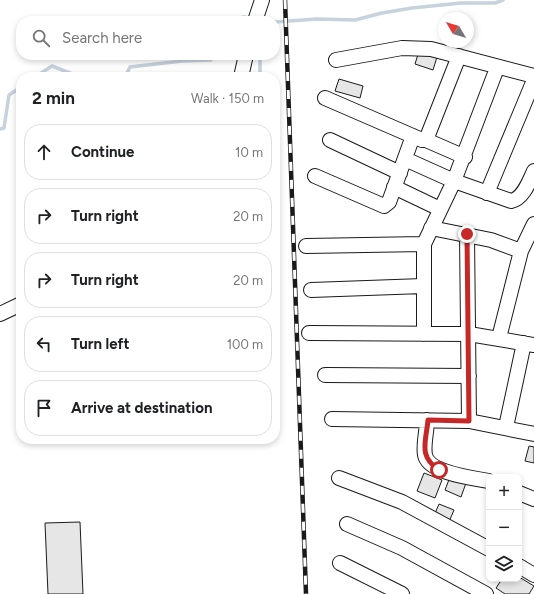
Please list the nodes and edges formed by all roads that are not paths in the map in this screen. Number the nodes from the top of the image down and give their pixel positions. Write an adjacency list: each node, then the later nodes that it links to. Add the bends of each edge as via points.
1 (459, 56): 3 (street, via 431,49 402,48); 4 (street); 9 (street)
2 (245, 60): 5 (street)
3 (336, 60)
4 (497, 68): 6 (street); 11 (street)
5 (242, 72)
6 (534, 76)
7 (534, 80): 18 (street)
8 (325, 98): 9 (street)
9 (420, 138): 11 (street); 12 (street)
10 (330, 140): 14 (street)
11 (465, 157): 16 (street)
12 (405, 159): 14 (street); 16 (street)
13 (534, 171): 18 (street, via 521,195 515,200)
14 (400, 173): 17 (street)
15 (315, 176): 17 (street, via 384,206 389,202)
16 (454, 181): 18 (street); 19 (street)
17 (394, 187): 19 (street)
18 (487, 193)
19 (440, 209): 21 (street)
20 (534, 224): 25 (street)
21 (431, 228): 22 (street); 23 (street)
22 (467, 234): 25 (street); 32 (street)
23 (424, 244): 24 (street); 26 (street)
24 (306, 246)
25 (521, 251): 33 (street)
26 (423, 286): 27 (street); 31 (street)
27 (311, 290)
28 (16, 306): 29 (street)
29 (0, 314)
30 (309, 333): 31 (street)
31 (424, 334): 32 (street)
32 (469, 334): 33 (street); 36 (street)
33 (499, 338): 34 (street)
34 (529, 344): 40 (street)
35 (325, 374): 36 (street)
36 (469, 376): 39 (street)
37 (332, 419): 38 (street)
38 (428, 420): 39 (street); 43 (street, via 425,455 430,464 439,470)
39 (469, 421): 40 (street)
40 (506, 427): 41 (street)
41 (534, 434)
42 (339, 478): 47 (street, via 402,502)
43 (486, 480)
44 (522, 494): 45 (street)
45 (534, 499)
46 (347, 524): 52 (street, via 402,548)
47 (486, 546)
48 (340, 563): 51 (street)
49 (522, 568): 50 (street)
50 (534, 575)
51 (402, 594)
52 (486, 594)

